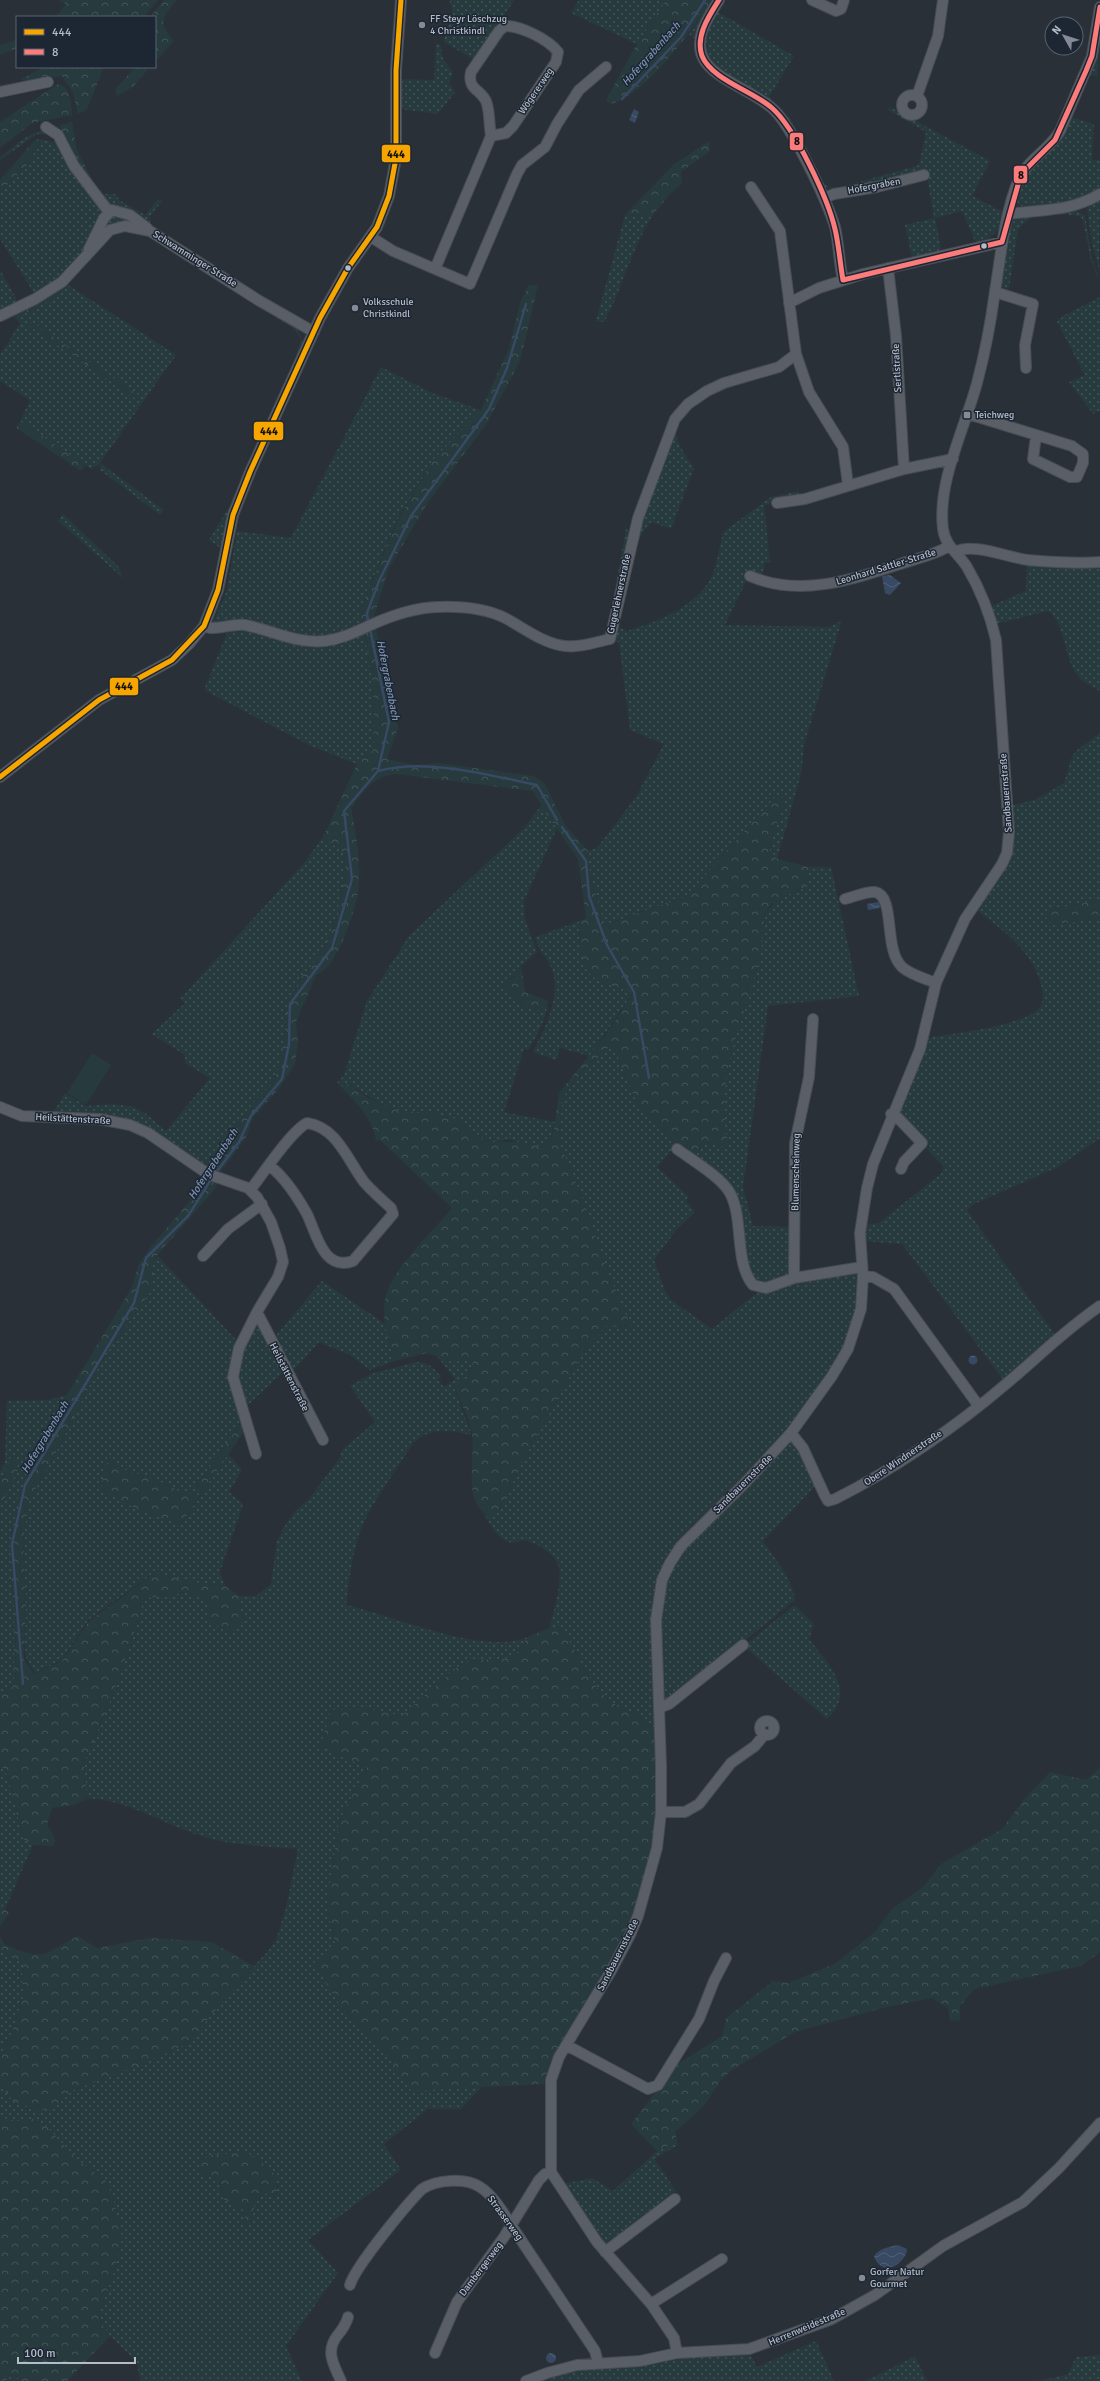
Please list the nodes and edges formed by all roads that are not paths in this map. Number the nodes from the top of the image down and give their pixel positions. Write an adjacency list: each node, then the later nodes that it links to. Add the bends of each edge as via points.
1 (401, 0): 20 (street, via 396,70 395,171 385,208)
2 (720, 0): 16 (street, via 704,28 700,41 702,58 712,70 775,110 784,121)
3 (844, 0): 5 (street, via 843,6 836,11)
4 (943, 0): 10 (street, via 938,36)
5 (818, 1)
6 (1100, 7): 18 (street, Sandbauernstraße, via 1092,56 1086,71 1055,140 1021,174)
7 (606, 67): 24 (street, via 579,90 545,147 522,165 470,284)
8 (48, 82): 9 (street)
9 (0, 92)
10 (917, 96)
11 (46, 127): 17 (street, via 58,135 74,166)
12 (491, 136): 12 (street, Wögererweg, via 506,133 513,126 556,62 558,52 552,45 514,26 505,26 499,31 471,72 469,80 471,86 487,103); 24 (street, Wögererweg)
13 (924, 175): 16 (street, Hofergraben)
14 (751, 186): 27 (street, via 780,230)
15 (1100, 194): 18 (street, via 1084,204 1070,208)
16 (824, 198): 25 (street, via 835,228)
17 (109, 212): 19 (street, via 114,210 130,215); 22 (street, via 93,237)
18 (1009, 214): 21 (street, Sandbauernstraße)
19 (150, 231): 22 (street, Schwamminger Straße, via 132,226 115,228 101,238); 29 (street, Schwamminger Straße, via 258,300)
20 (371, 237): 24 (street, via 393,251); 29 (street, via 342,279)
21 (1002, 242): 23 (street); 26 (street, Sandbauernstraße)
22 (86, 256): 28 (street, Schwamminger Straße, via 62,282 48,292)
23 (888, 268): 25 (street); 35 (street, Sertlstraße, via 896,336)
24 (435, 269)
25 (843, 280): 27 (street, via 812,291)
26 (995, 292): 31 (street, via 1032,304 1025,345); 32 (street, Sandbauernstraße)
27 (789, 303): 30 (street)
28 (0, 316)
29 (314, 332): 41 (street, via 238,502 227,541 218,590)
30 (796, 354): 36 (street, via 809,392 843,447); 41 (street, Gugerlehnerstraße, via 779,367 724,383 707,391 688,404 675,419 638,518 610,639 565,646 535,635 504,618 482,610 461,607 414,610 340,638 323,641 293,638 241,625 212,629)
31 (1026, 368)
32 (968, 414): 33 (street); 34 (street, Sandbauernstraße)
33 (1036, 436): 33 (street, via 1078,449 1083,454 1083,463 1077,477 1070,477 1033,459)
34 (953, 459): 35 (street); 38 (street, Sandbauernstraße, via 943,511 943,531)
35 (904, 470): 36 (street)
36 (848, 485): 37 (street, via 805,499)
37 (777, 503)
38 (952, 549): 39 (street, via 974,550 1028,560); 40 (street, Leonhard Sattler-Straße, via 828,584 784,585 764,582); 44 (street, Sandbauernstraße, via 966,566 984,601 996,640 1009,843 1002,864 965,919)
39 (1100, 562)
40 (750, 576)
41 (204, 626): 42 (street, via 190,644 172,660 99,700)
42 (0, 776)
43 (845, 899): 44 (street, via 868,892 884,896 888,904 891,945 896,959 910,973)
44 (936, 983): 47 (street, Sandbauernstraße, via 920,1048)
45 (813, 1019): 55 (street, Blumenscheinweg, via 810,1077 795,1143)
46 (0, 1107): 51 (street, Heilstättenstraße, via 22,1116 99,1119 130,1125 148,1133 213,1176)
47 (891, 1114): 50 (street, via 922,1143 904,1162); 54 (street, Sandbauernstraße, via 867,1188 860,1233)
48 (677, 1149): 55 (street, via 729,1192 736,1214 747,1274 753,1285 766,1288)
49 (270, 1166): 49 (street, via 302,1126 307,1123 316,1126 336,1139 364,1182 391,1208 393,1214 353,1261 338,1261 320,1246 306,1213 278,1173); 51 (street)
50 (901, 1169)
51 (251, 1190): 52 (street)
52 (262, 1204): 53 (street, via 228,1229); 57 (street, via 278,1242 283,1262 278,1277)
53 (203, 1256)
54 (863, 1271): 55 (street); 58 (street, via 894,1289); 59 (street, Sandbauernstraße, via 861,1309 848,1349)
55 (794, 1278)
56 (1100, 1306): 58 (street, Obere Windnerstraße)
57 (256, 1312): 60 (street, Heilstättenstraße); 61 (street, via 239,1348 233,1377)
58 (978, 1405): 59 (street, Obere Windnerstraße, via 881,1474 828,1501 803,1448)
59 (791, 1433): 63 (street, Sandbauernstraße, via 754,1474 681,1546 670,1563 662,1580 656,1620)
60 (322, 1440)
61 (256, 1454)
62 (743, 1645): 63 (street, via 669,1704)
63 (658, 1708): 65 (street, Sandbauernstraße)
64 (764, 1735): 65 (street, via 755,1746 731,1763 698,1804 685,1812)
65 (661, 1812): 67 (street, Sandbauernstraße, via 657,1848 638,1916 612,1971)
66 (726, 1958): 67 (street, via 699,2019 658,2085 653,2088 648,2089)
67 (566, 2045): 69 (street, Sandbauernstraße, via 551,2080)
68 (1100, 2123): 78 (street, Herrenweidestraße, via 1059,2168 1023,2202 943,2246 875,2295 844,2313 762,2346 734,2351)
69 (551, 2172): 71 (street, Dambergerweg, via 542,2176); 72 (street)
70 (675, 2199): 72 (street)
71 (511, 2226): 74 (street, Strasserweg, via 488,2194 472,2182 427,2185 417,2193 362,2264 352,2277); 77 (street, Dambergerweg, via 457,2302); 79 (street, Strasserweg, via 595,2351)
72 (605, 2252): 75 (street)
73 (722, 2259): 75 (street)
74 (350, 2285)
75 (651, 2304): 78 (street, via 674,2338)
76 (348, 2317): 80 (street, via 347,2323 330,2348)
77 (435, 2353)
78 (677, 2353): 79 (street, Herrenweidestraße, via 640,2361)
79 (598, 2363): 81 (street, Herrenweidestraße, via 560,2369)
80 (341, 2381)
81 (526, 2381)

